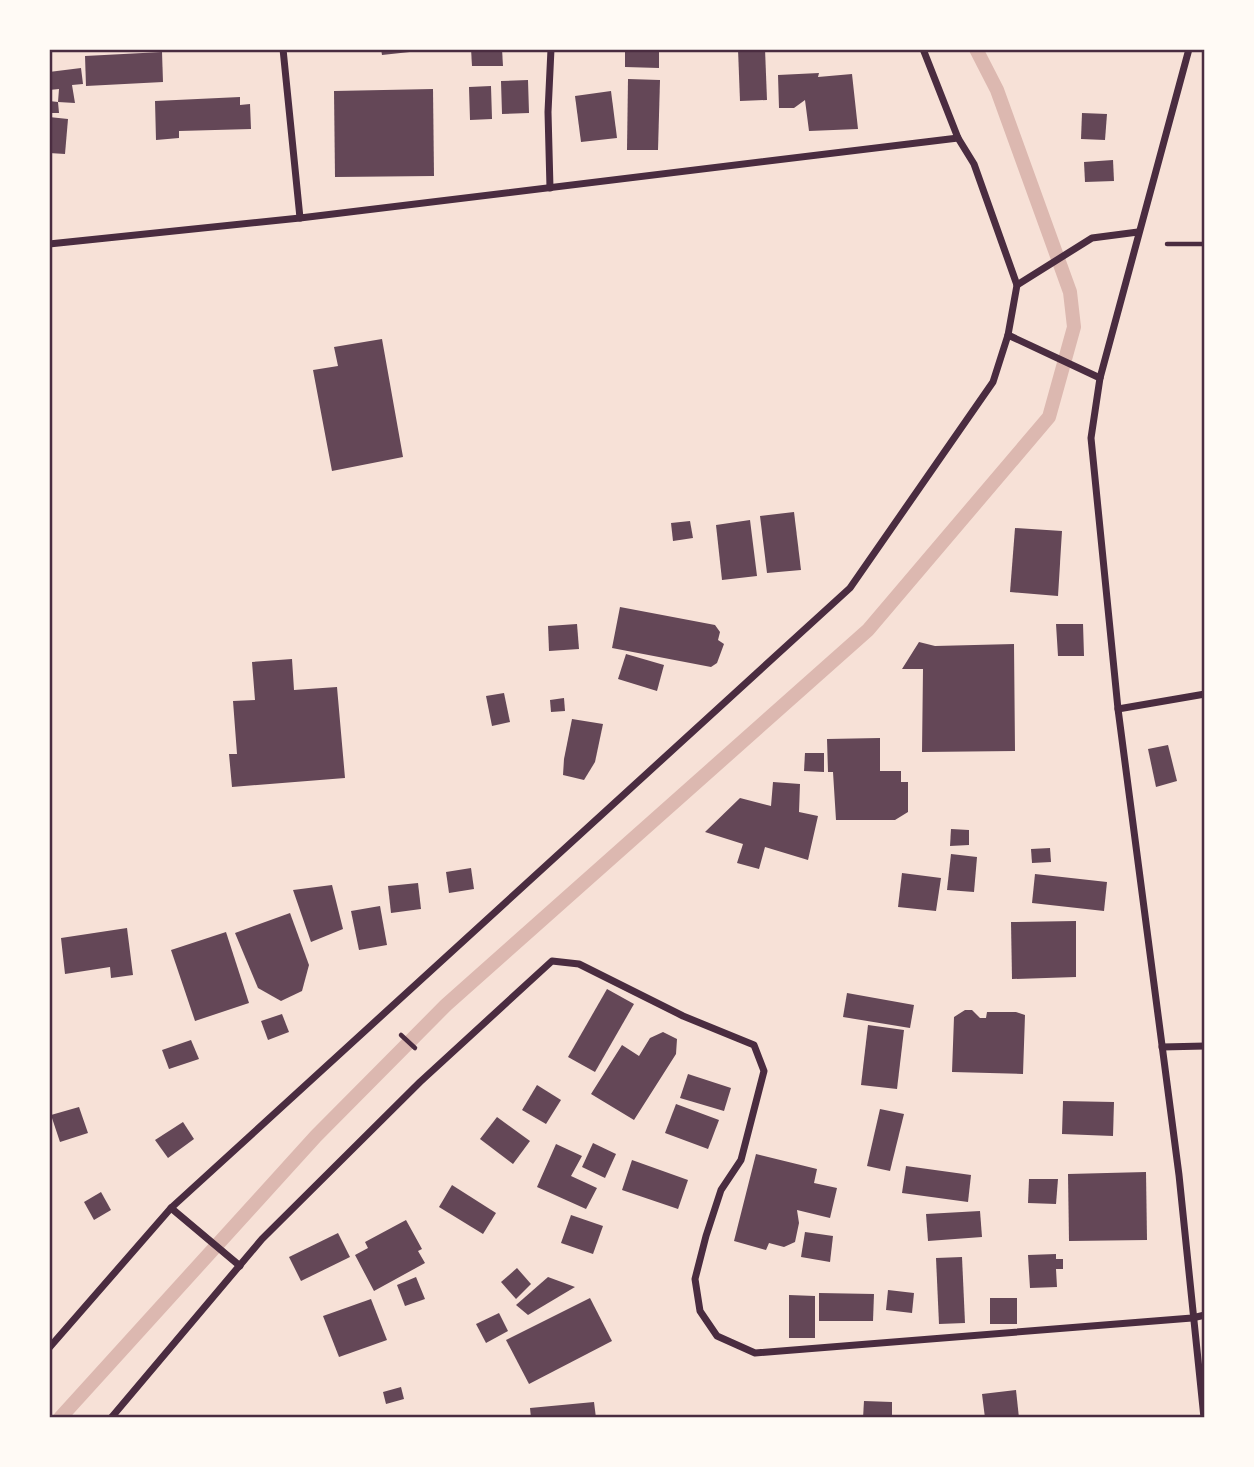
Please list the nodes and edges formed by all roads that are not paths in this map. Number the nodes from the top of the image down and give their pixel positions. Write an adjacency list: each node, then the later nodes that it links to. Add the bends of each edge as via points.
1 (284, 49): 7 (street)
2 (551, 49): 6 (street)
3 (923, 49): 5 (street)
4 (1189, 49): 8 (street)
5 (958, 138): 6 (street); 10 (street, via 974,164)
6 (550, 188): 7 (street)
7 (300, 218): 9 (street)
8 (1138, 232): 10 (street, via 1092,238); 12 (street)
9 (49, 244)
10 (1017, 285): 11 (street)
11 (1008, 335): 12 (street); 17 (street, via 993,382 850,588)
12 (1100, 379): 14 (street, via 1091,438)
13 (1205, 694): 14 (street)
14 (1118, 709): 16 (street)
15 (1205, 1046): 16 (street)
16 (1162, 1047): 20 (street)
17 (172, 1208): 18 (street); 21 (street)
18 (240, 1266): 20 (street, via 437,1067 552,961 579,964 682,1016 754,1045 764,1071 741,1160 721,1190 695,1279 700,1311 717,1336 755,1353); 22 (street)
19 (1205, 1315): 20 (street)
20 (1192, 1318): 23 (street)
21 (49, 1348)
22 (111, 1418)
23 (1204, 1418)

